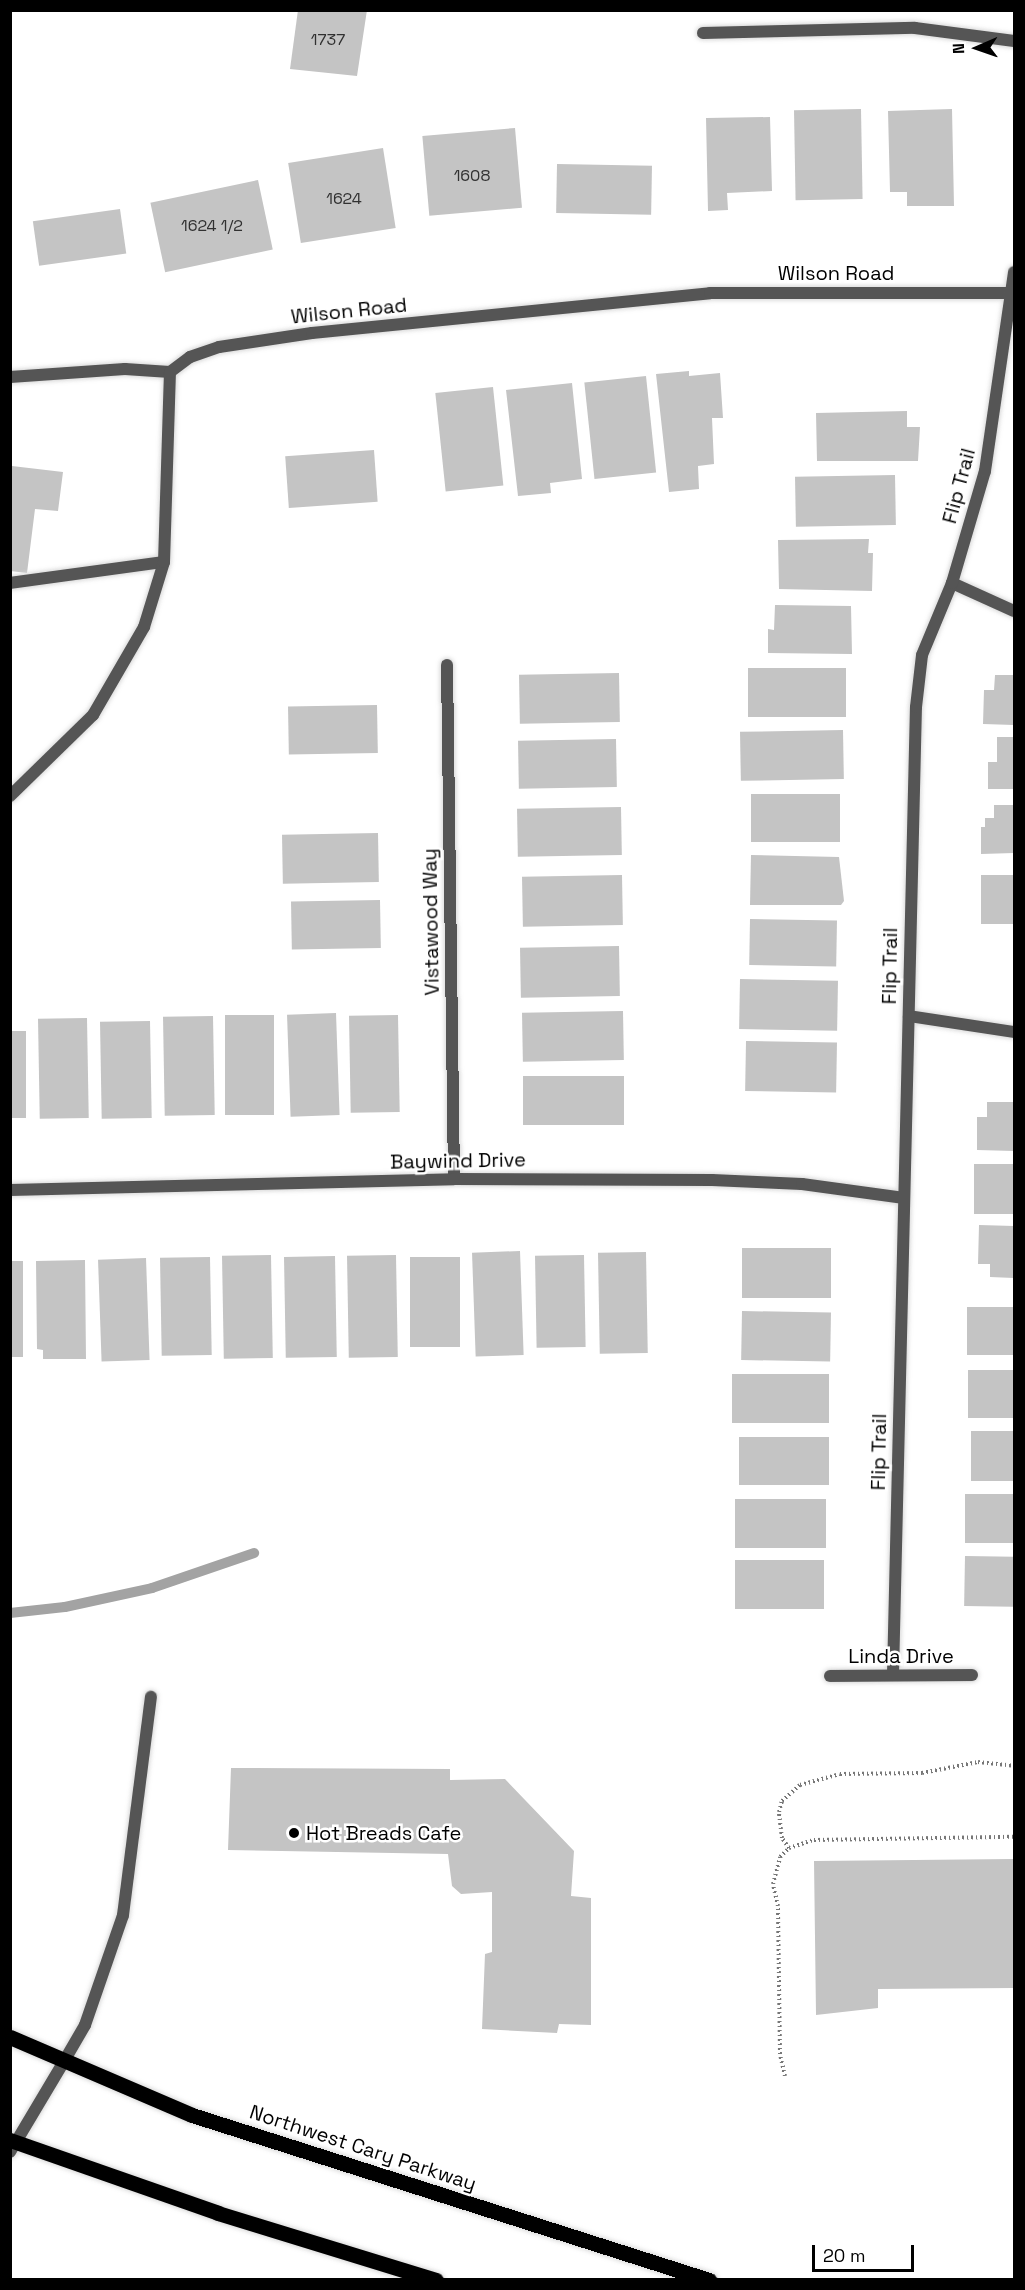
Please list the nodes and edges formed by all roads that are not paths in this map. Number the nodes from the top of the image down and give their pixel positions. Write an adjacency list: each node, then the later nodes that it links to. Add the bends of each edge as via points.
1 (704, 33): 2 (street, via 915,28)
2 (1014, 40)
3 (1014, 272): 4 (street, Flip Trail)
4 (1013, 293): 5 (street, Wilson Road, via 710,293 300,335 219,347 190,357); 9 (street, Flip Trail, via 985,471)
5 (170, 372): 6 (street, via 125,369); 7 (street)
6 (10, 377)
7 (164, 562): 8 (street); 12 (street, via 144,627 93,715)
8 (10, 583)
9 (952, 583): 10 (street); 13 (street, Flip Trail, via 922,655 916,706)
10 (1014, 611)
11 (447, 665): 15 (street, Vistawood Way)
12 (10, 796)
13 (909, 1016): 14 (street); 17 (street, Flip Trail)
14 (1014, 1032)
15 (454, 1179): 16 (street, Baywind Drive); 17 (street, Baywind Drive, via 752,1180)
16 (10, 1190)
17 (904, 1198): 18 (street, Flip Trail)
18 (893, 1674): 19 (street, Linda Drive); 20 (street, Linda Drive)
19 (972, 1675)
20 (830, 1676)
21 (151, 1697): 23 (street, via 123,1915 85,2025)
22 (10, 2037): 23 (main road, Northwest Cary Parkway)
23 (63, 2062): 24 (street); 26 (main road, Northwest Cary Parkway, via 192,2115)
24 (12, 2145): 25 (main road)
25 (436, 2280)
26 (709, 2280)

